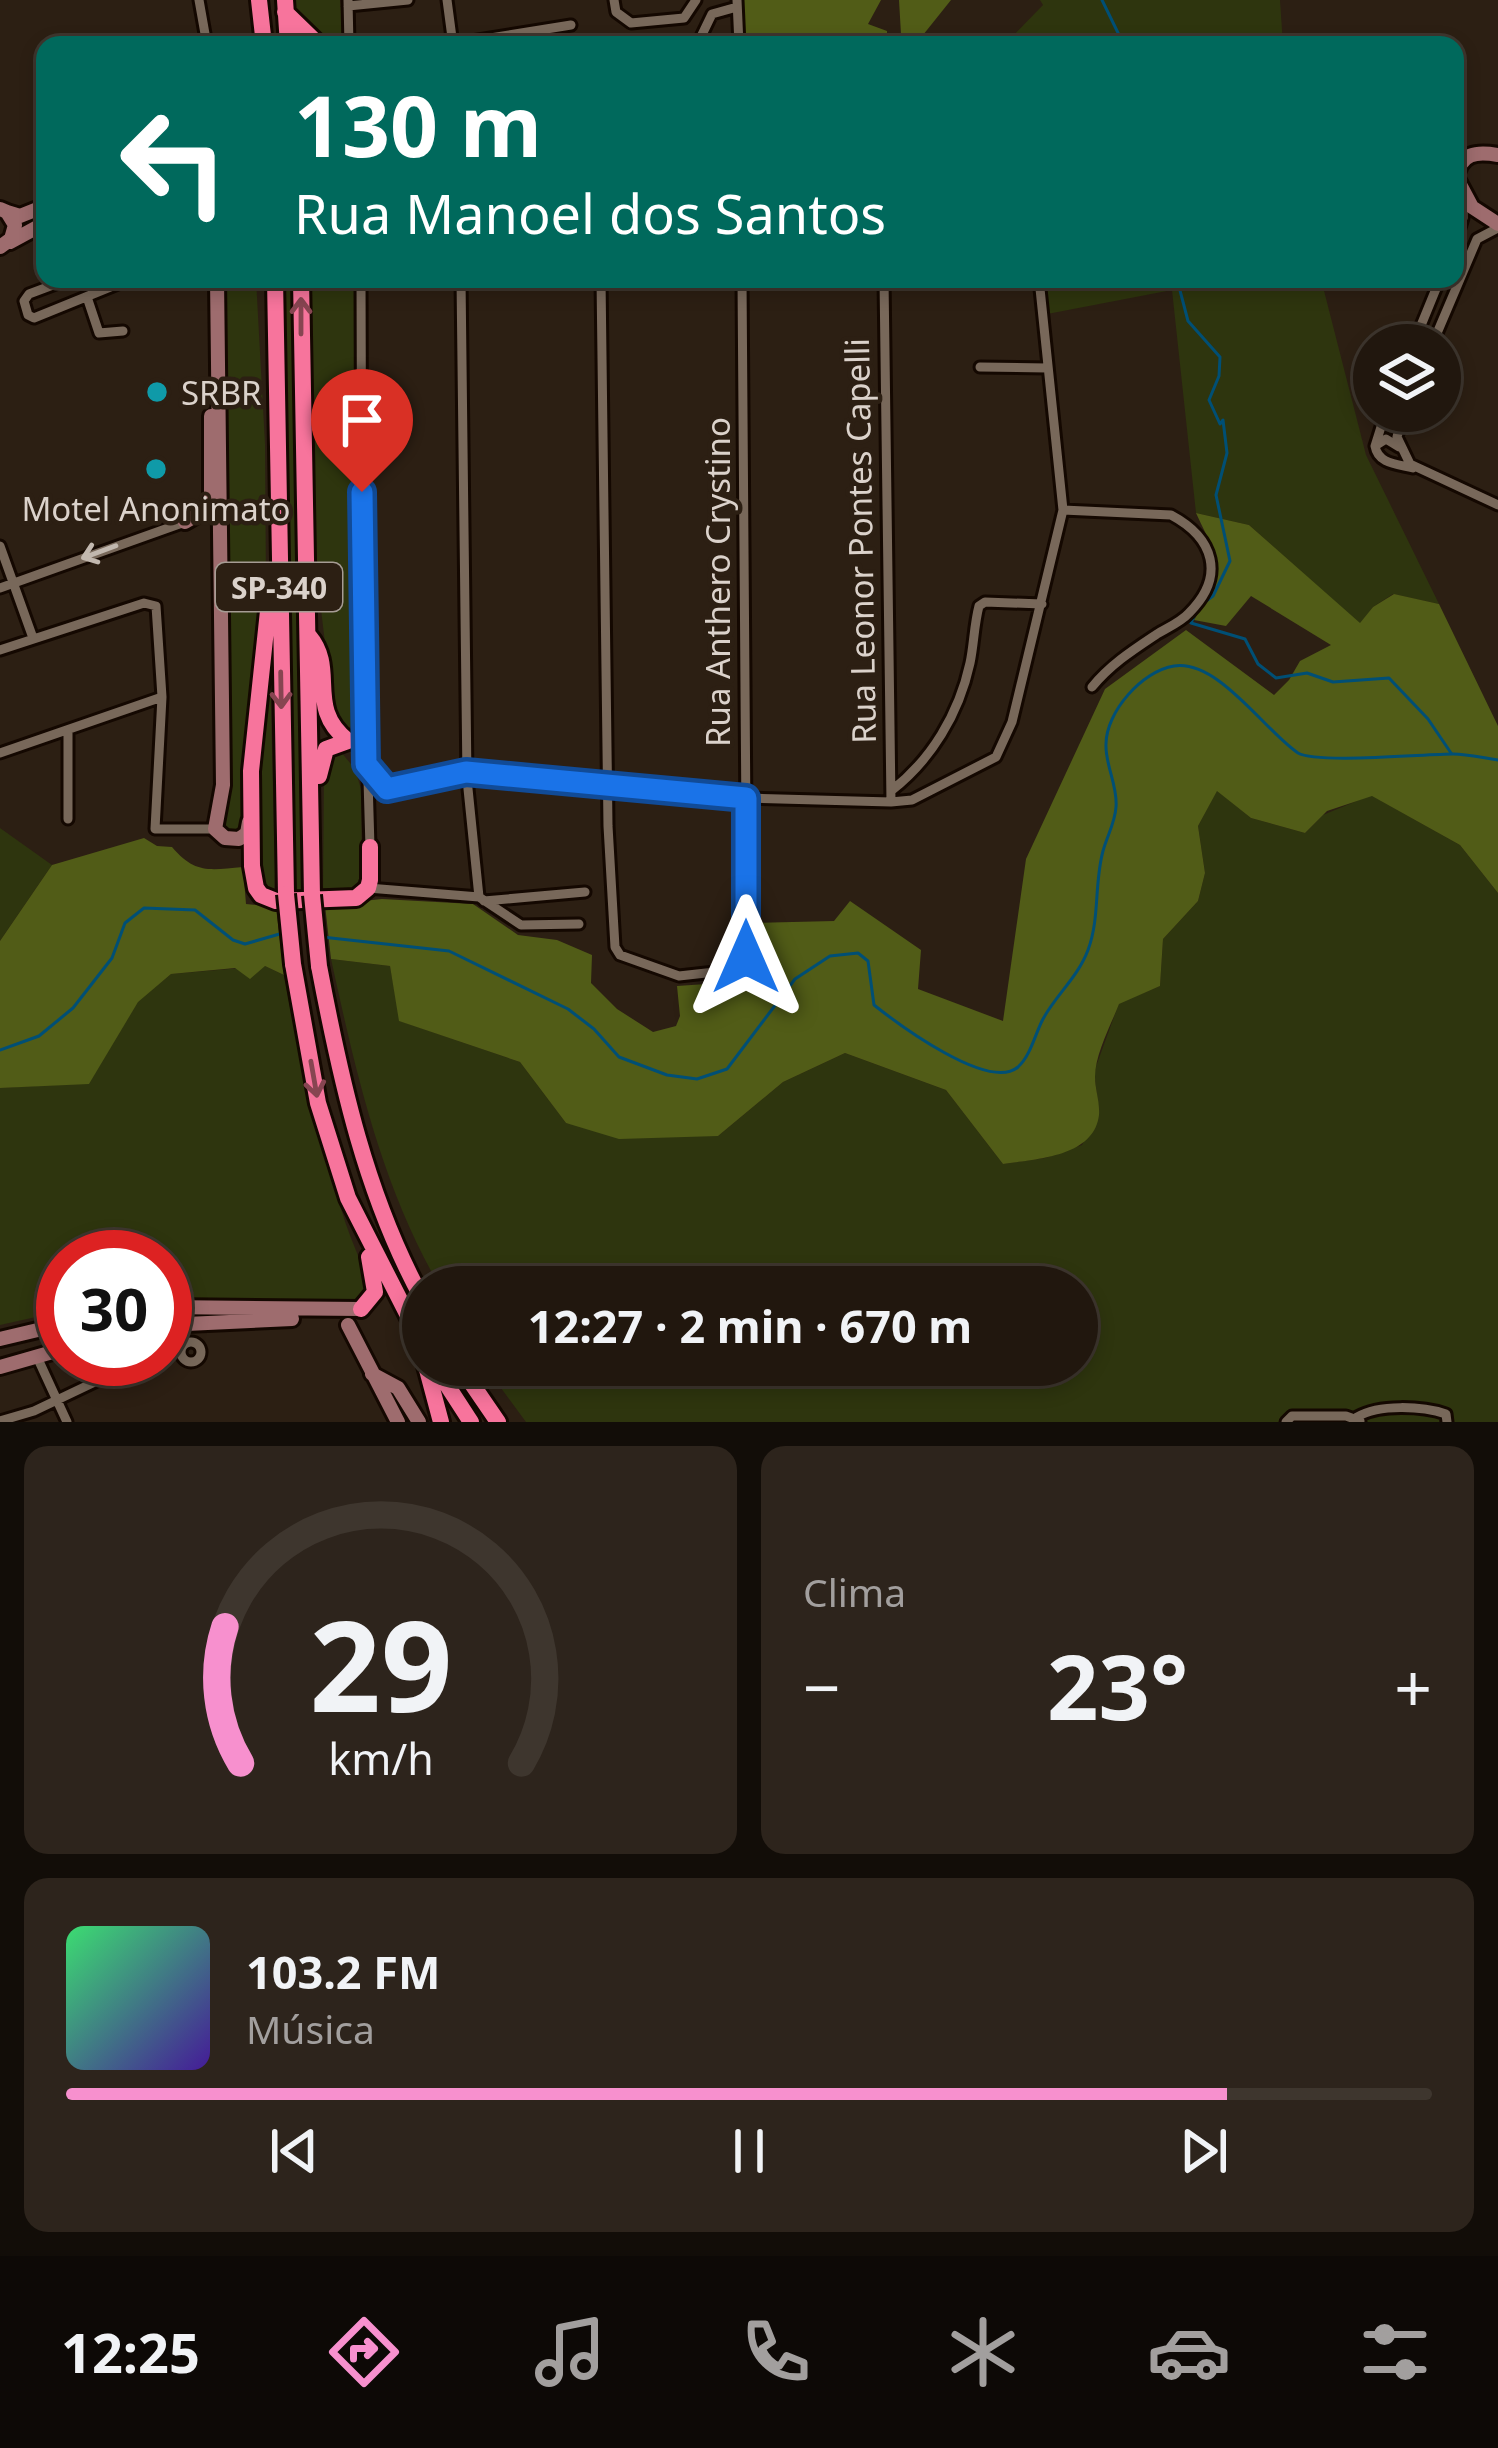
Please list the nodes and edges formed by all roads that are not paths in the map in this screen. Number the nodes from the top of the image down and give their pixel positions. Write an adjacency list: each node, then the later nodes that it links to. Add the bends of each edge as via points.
1 (199, 0): 11 (street)
2 (259, 0): 12 (highway)
3 (408, 0): 7 (street)
4 (447, 0): 16 (street)
5 (614, 0): 6 (street, via 631,23 684,18)
6 (696, 0)
7 (348, 3): 15 (street)
8 (737, 3): 18 (street, via 712,14); 19 (street)
9 (285, 6): 13 (highway); 14 (highway)
10 (571, 25): 17 (street)
11 (205, 36)
12 (263, 36)
13 (287, 36)
14 (311, 36)
15 (349, 36)
16 (452, 36)
17 (506, 36)
18 (701, 36)
19 (739, 36)
20 (1498, 155): 21 (street)
21 (1464, 158)
22 (1464, 197): 25 (street)
23 (36, 210): 24 (street)
24 (4, 211): 27 (street, via 15,225)
25 (1498, 226): 28 (street, via 1477,239)
26 (36, 228): 27 (street)
27 (3, 246)
28 (1464, 270)
29 (45, 288): 43 (street, via 24,302 28,316)
30 (108, 288): 43 (street)
31 (208, 288): 57 (street, via 211,507)
32 (217, 288): 59 (street)
33 (273, 288): 54 (highway, SP-340)
34 (301, 288): 63 (highway, SP-340, one-way to 34)
35 (361, 288): 69 (street)
36 (461, 288): 72 (street)
37 (601, 288): 74 (street)
38 (742, 288): 78 (street, Rua Anthero Crystino)
39 (884, 288): 77 (street, Rua Leonor Pontes Capelli)
40 (1040, 288): 48 (street)
41 (1436, 288): 44 (street)
42 (1456, 288): 45 (street)
43 (87, 297): 46 (street, via 99,333)
44 (1422, 324)
45 (1441, 324)
46 (123, 331)
47 (980, 367): 48 (street)
48 (1047, 368): 56 (street)
49 (1379, 432): 51 (street)
50 (1398, 432): 52 (street)
51 (1375, 446): 52 (street, via 1386,440); 53 (street, via 1386,462)
52 (1399, 447): 53 (street)
53 (1418, 470): 55 (street)
54 (276, 478): 75 (highway); 87 (highway, SP-340, one-way to 87, bridge, via 293,964 318,1103)
55 (1498, 505)
56 (1063, 510): 62 (street); 66 (street, via 1171,515 1210,550 1213,564 1189,614)
57 (185, 522): 59 (street, via 212,528); 60 (street, one-way to 60)
58 (0, 546): 60 (street)
59 (221, 573): 81 (street, via 224,785)
60 (14, 583): 61 (street); 64 (street)
61 (0, 587)
62 (1042, 604): 77 (street, via 1001,752 911,800); 77 (street, via 979,606 951,717)
63 (309, 636): 69 (highway, via 321,656 324,710); 73 (highway, SP-340)
64 (34, 638): 65 (street); 67 (street, via 151,603 159,612)
65 (0, 650)
66 (1092, 687)
67 (162, 697): 68 (street); 81 (street, via 155,829)
68 (68, 730): 70 (street); 80 (street)
69 (357, 743): 71 (street); 73 (highway, via 326,749)
70 (0, 753)
71 (366, 764): 76 (street); 79 (street)
72 (466, 772): 74 (street); 76 (street); 85 (street)
73 (311, 785): 88 (highway, SP-340, bridge, via 319,966 344,1096)
74 (610, 787): 78 (street); 78 (street, Rua Anthero Crystino, via 616,952 679,976 733,970 746,957)
75 (250, 788): 81 (street, via 247,833 231,840); 83 (highway, via 261,895 276,902 349,900)
76 (387, 789): 79 (street)
77 (891, 797): 78 (street)
78 (746, 798)
79 (369, 802): 82 (street)
80 (68, 818)
81 (215, 829)
82 (370, 847): 83 (highway)
83 (368, 888): 85 (street)
84 (585, 892): 85 (street)
85 (482, 899): 86 (street, via 516,924)
86 (579, 924)
87 (361, 1228): 89 (highway, SP-340); 91 (highway, via 375,1292)
88 (408, 1266)
89 (402, 1306)
90 (192, 1307): 91 (street)
91 (361, 1309): 93 (street)
92 (192, 1324): 93 (street)
93 (348, 1325): 98 (street)
94 (36, 1331): 95 (street)
95 (0, 1340)
96 (36, 1359): 97 (street)
97 (0, 1367)
98 (372, 1373): 108 (street); 109 (street, via 407,1397)
99 (50, 1386): 104 (street)
100 (87, 1386): 104 (street)
101 (434, 1386): 110 (highway)
102 (445, 1386): 111 (highway)
103 (473, 1386): 112 (highway)
104 (56, 1401): 105 (street); 107 (street)
105 (0, 1421)
106 (1360, 1421): 113 (street); 114 (street, via 1370,1410 1434,1409)
107 (67, 1422)
108 (398, 1422)
109 (419, 1422)
110 (441, 1422)
111 (471, 1422)
112 (498, 1422)
113 (1286, 1422)
114 (1447, 1422)

